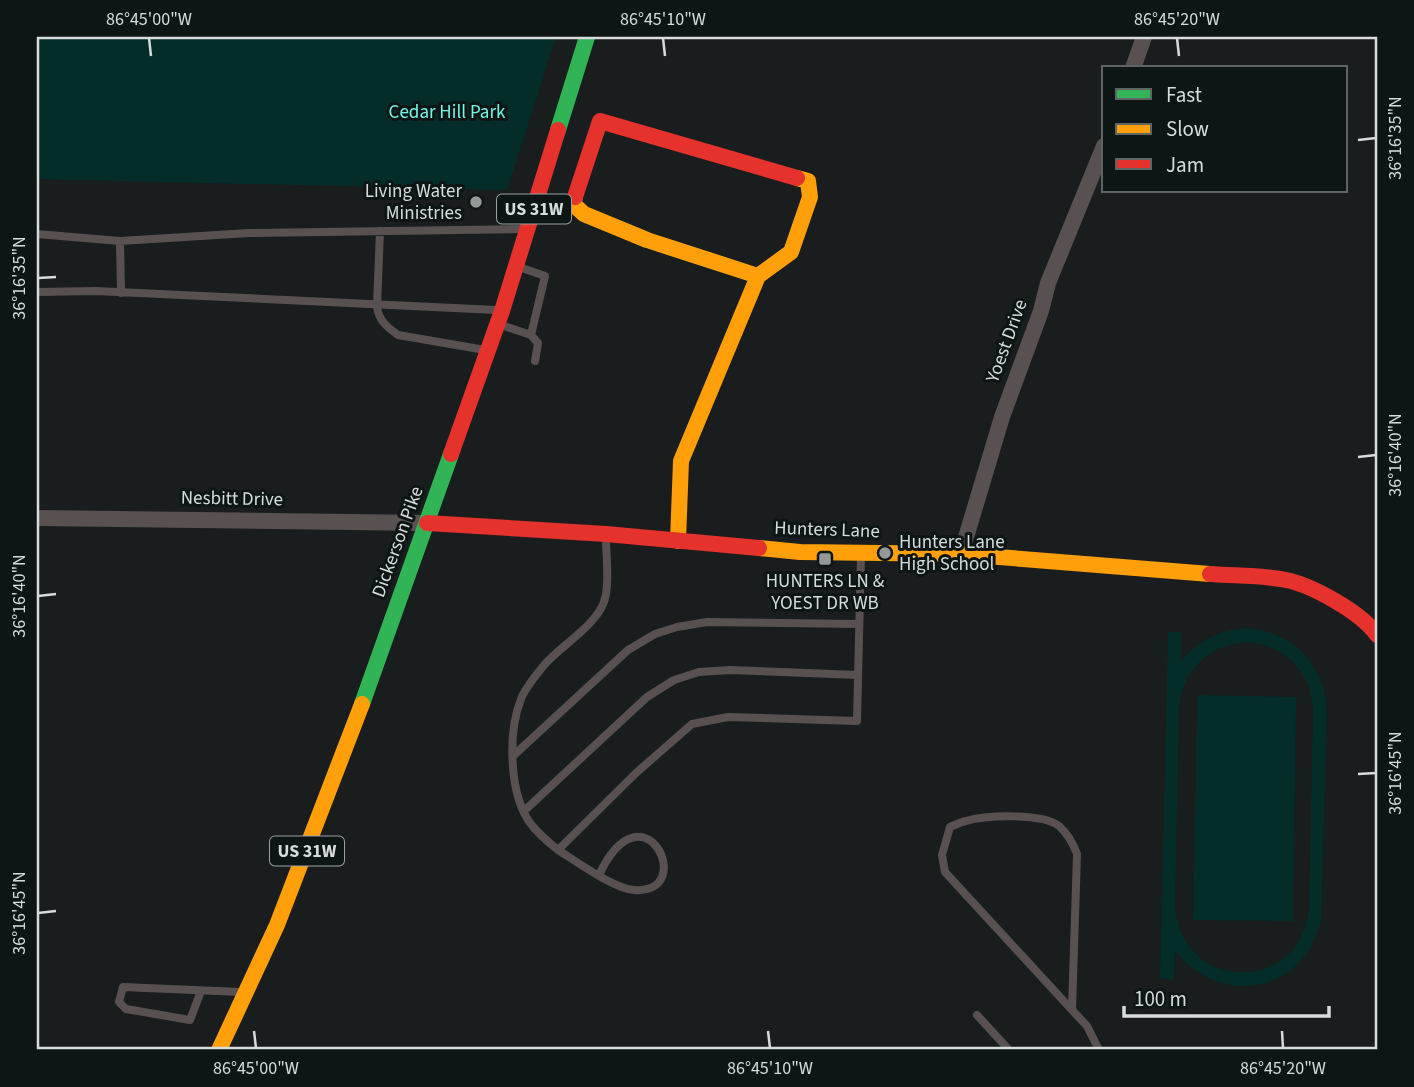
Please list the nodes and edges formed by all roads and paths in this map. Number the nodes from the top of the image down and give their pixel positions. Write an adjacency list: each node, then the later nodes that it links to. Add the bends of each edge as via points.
1 (587, 37): 5 (street, Dickerson Pike / US 31W)
2 (1144, 37): 3 (street)
3 (1134, 66)
4 (1102, 151): 23 (street, Yoest Drive, via 1048,283)
5 (527, 229): 6 (lane); 9 (street, Dickerson Pike / US 31W)
6 (380, 231): 8 (lane); 13 (lane)
7 (37, 234): 8 (lane)
8 (120, 241): 12 (lane)
9 (516, 266): 14 (street, Dickerson Pike / US 31W); 15 (lane, via 545,276)
10 (758, 276): 10 (street, via 647,240 584,214 573,204 600,121 808,180 810,197 791,253); 21 (street, via 681,461)
11 (37, 292): 12 (lane)
12 (121, 293): 13 (lane)
13 (377, 306): 14 (lane); 16 (lane, via 386,327 398,335)
14 (500, 317): 15 (lane); 16 (street, Dickerson Pike / US 31W)
15 (531, 335): 17 (lane, via 538,343)
16 (488, 350): 19 (street, Dickerson Pike / US 31W)
17 (535, 361)
18 (37, 518): 19 (street, Nesbitt Drive)
19 (427, 523): 20 (street, Hunters Lane); 32 (street, Dickerson Pike / US 31W, via 316,827)
20 (606, 534): 21 (street, Hunters Lane); 27 (lane, via 604,602 545,664 522,697 514,725)
21 (678, 541): 22 (street, Hunters Lane, via 800,552)
22 (861, 552): 23 (street, Hunters Lane); 24 (lane)
23 (961, 554): 25 (street, Hunters Lane, via 1288,580 1341,603)
24 (859, 624): 26 (lane); 27 (lane, via 707,622 655,634 628,649)
25 (1377, 635)
26 (858, 675): 28 (lane, via 730,670 674,680 647,697); 29 (lane, via 857,721 728,717 692,724)
27 (513, 757): 28 (lane)
28 (524, 811): 29 (lane, via 541,836)
29 (558, 850): 30 (lane)
30 (598, 875): 30 (lane, via 632,891 649,889 662,876 663,856 647,839 630,838 607,856)
31 (201, 991): 31 (lane, via 123,987 119,1002 126,1009 190,1020); 32 (lane)
32 (246, 993): 35 (street, Dickerson Pike / US 31W)
33 (1072, 1010): 33 (lane, via 1077,854 1070,838 1057,824 1038,818 990,817 950,827 942,855 944,872); 37 (lane)
34 (977, 1016): 36 (lane)
35 (219, 1050)
36 (1009, 1050)
37 (1099, 1050)

